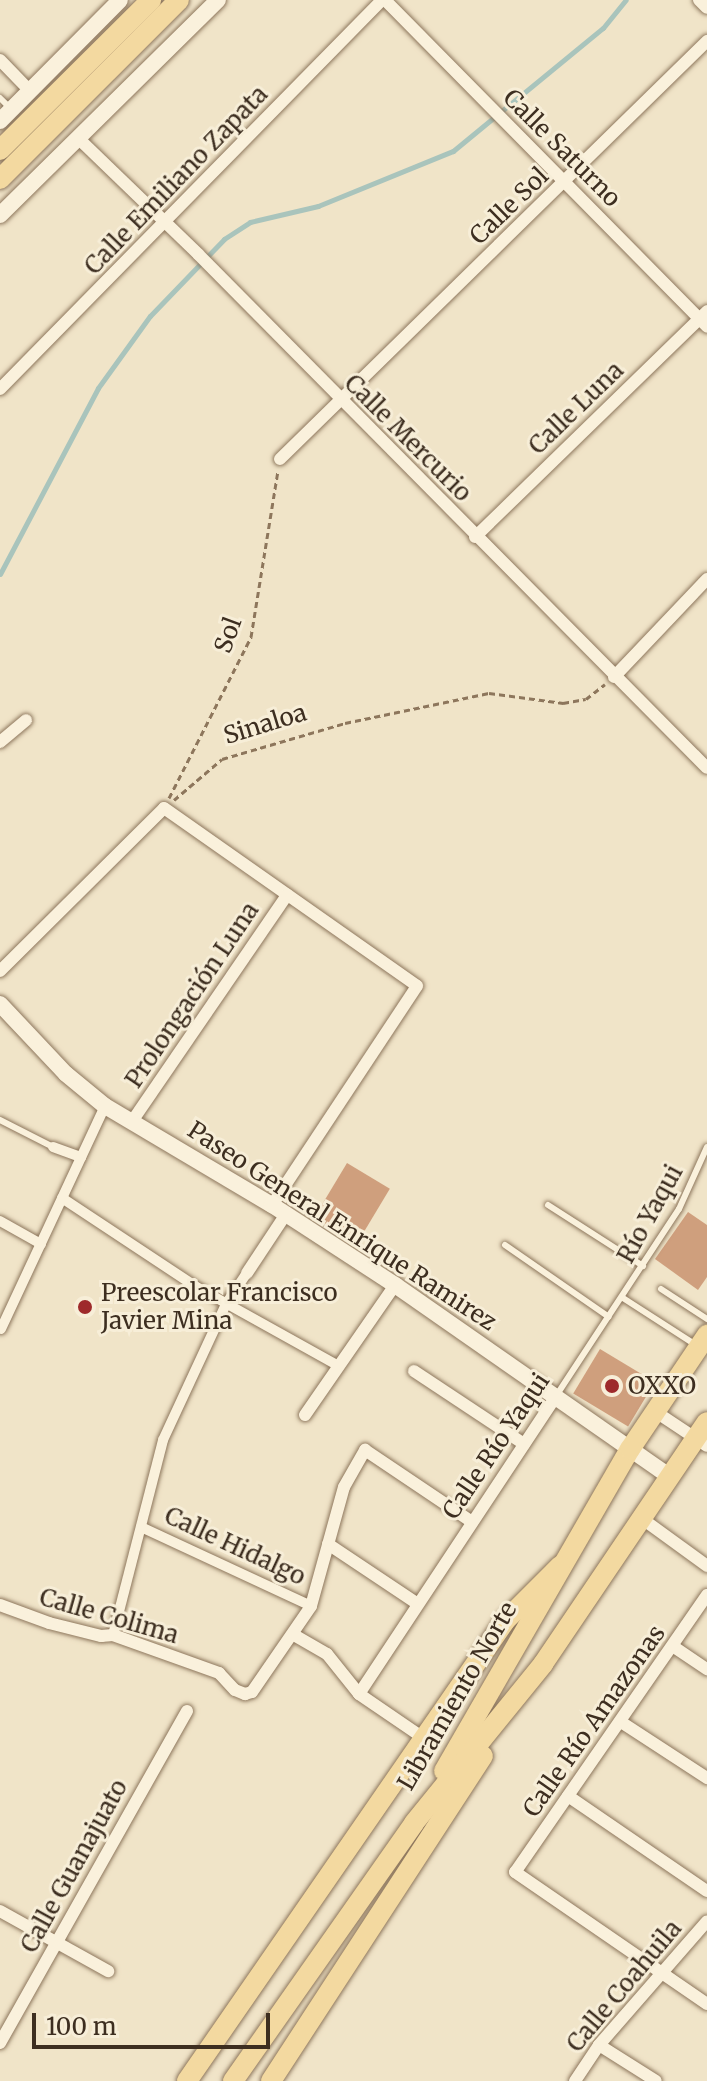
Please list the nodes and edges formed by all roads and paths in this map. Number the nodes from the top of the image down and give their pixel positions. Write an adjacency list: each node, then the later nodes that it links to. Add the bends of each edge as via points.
1 (120, 0): 10 (street)
2 (151, 0): 13 (main road)
3 (179, 0): 14 (main road)
4 (218, 0): 12 (street)
5 (384, 0): 15 (street, Calle Saturno); 17 (street, Calle Emiliano Zapata)
6 (699, 0): 7 (street)
7 (707, 8)
8 (707, 41): 15 (street, Calle Sol)
9 (0, 60): 10 (street)
10 (30, 91): 11 (street)
11 (4, 109)
12 (78, 138): 16 (street); 17 (street, Calle Mercurio)
13 (0, 150)
14 (0, 179)
15 (565, 182): 18 (street, Calle Saturno); 20 (street, Calle Sol)
16 (0, 215)
17 (166, 223): 19 (street, Calle Emiliano Zapata); 20 (street, Calle Mercurio)
18 (704, 319): 22 (street, Calle Luna)
19 (0, 389)
20 (340, 400): 21 (street, Calle Sol); 22 (street, Calle Mercurio)
21 (280, 459): 28 (path, Sol, via 251,637)
22 (475, 537): 24 (street, Calle Mercurio)
23 (707, 579): 24 (street)
24 (614, 677): 27 (street, Calle Mercurio); 28 (path, Sinaloa, via 586,699 563,703 489,693 345,723 222,759)
25 (26, 720): 26 (street)
26 (0, 742)
27 (707, 768)
28 (164, 808): 29 (street); 30 (street)
29 (287, 895): 34 (street, Prolongación Luna); 40 (street, via 417,986)
30 (0, 971)
31 (0, 1004): 32 (street, Paseo General Enrique Ramirez, via 66,1074)
32 (105, 1106): 34 (street, Paseo General Enrique Ramirez); 37 (street)
33 (0, 1120): 35 (lane)
34 (133, 1120): 40 (street, Paseo General Enrique Ramirez)
35 (53, 1147): 37 (street)
36 (707, 1147): 44 (lane, Río Yaqui, via 679,1209)
37 (81, 1157): 38 (street)
38 (62, 1198): 42 (street); 49 (street)
39 (548, 1205): 44 (lane)
40 (279, 1209): 45 (street); 46 (street, Paseo General Enrique Ramirez)
41 (0, 1221): 42 (street)
42 (41, 1244): 52 (street)
43 (505, 1245): 50 (lane)
44 (643, 1266): 48 (lane, Río Yaqui)
45 (247, 1273): 49 (street)
46 (395, 1285): 54 (street); 56 (street, Paseo General Enrique Ramirez)
47 (661, 1289): 51 (lane)
48 (623, 1298): 50 (lane, Calle Río Yaqui); 53 (lane)
49 (226, 1304): 54 (street); 65 (street, via 163,1440)
50 (609, 1317): 56 (lane, Calle Río Yaqui)
51 (707, 1319)
52 (1, 1329)
53 (703, 1341): 57 (main road, Libramiento Norte)
54 (339, 1366): 58 (street)
55 (414, 1371): 60 (street)
56 (556, 1396): 60 (street, Calle Río Yaqui); 61 (street, Paseo General Enrique Ramirez)
57 (656, 1412): 59 (street); 61 (main road, Libramiento Norte)
58 (305, 1415)
59 (703, 1435): 62 (main road, Libramiento Norte)
60 (524, 1444): 64 (street, Calle Río Yaqui)
61 (630, 1449): 62 (street, Paseo General Enrique Ramirez); 67 (main road, Libramiento Norte)
62 (669, 1476): 63 (main road, Libramiento Norte)
63 (641, 1518): 68 (street); 76 (main road, Libramiento Norte)
64 (472, 1522): 66 (street, via 365,1450 344,1487); 70 (street, Calle Río Yaqui)
65 (141, 1527): 72 (street, Calle Hidalgo); 73 (street)
66 (328, 1544): 70 (street); 72 (street)
67 (560, 1566): 81 (main road, via 505,1621); 84 (main road, Libramiento Norte)
68 (707, 1566)
69 (707, 1595): 75 (street, Calle Río Amazonas)
70 (418, 1604): 78 (street, Calle Río Yaqui)
71 (0, 1605): 73 (street, Calle Colima, via 49,1623)
72 (311, 1606): 74 (street)
73 (113, 1635): 74 (street, Calle Colima, via 219,1673 245,1694 252,1692)
74 (294, 1635): 78 (street, via 327,1654)
75 (674, 1647): 77 (street); 80 (street, Calle Río Amazonas)
76 (543, 1664): 84 (main road, Libramiento Norte); 96 (main road)
77 (707, 1669)
78 (359, 1694): 81 (street)
79 (187, 1711): 88 (street, Calle Guanajuato)
80 (621, 1722): 82 (street); 83 (street, Calle Río Amazonas)
81 (425, 1739): 94 (main road)
82 (707, 1778)
83 (568, 1796): 85 (street); 90 (street, Calle Río Amazonas, via 515,1872)
84 (414, 1823): 95 (main road)
85 (707, 1891)
86 (0, 1911): 88 (street)
87 (707, 1921): 90 (street, Calle Coahuila)
88 (58, 1942): 89 (street); 92 (street, Calle Guanajuato)
89 (108, 1971)
90 (662, 1973): 91 (street); 93 (street, Calle Coahuila)
91 (707, 2004)
92 (0, 2043)
93 (599, 2045): 97 (street, Calle Coahuila); 98 (street)
94 (187, 2081)
95 (233, 2081)
96 (271, 2081)
97 (575, 2081)
98 (656, 2081)

